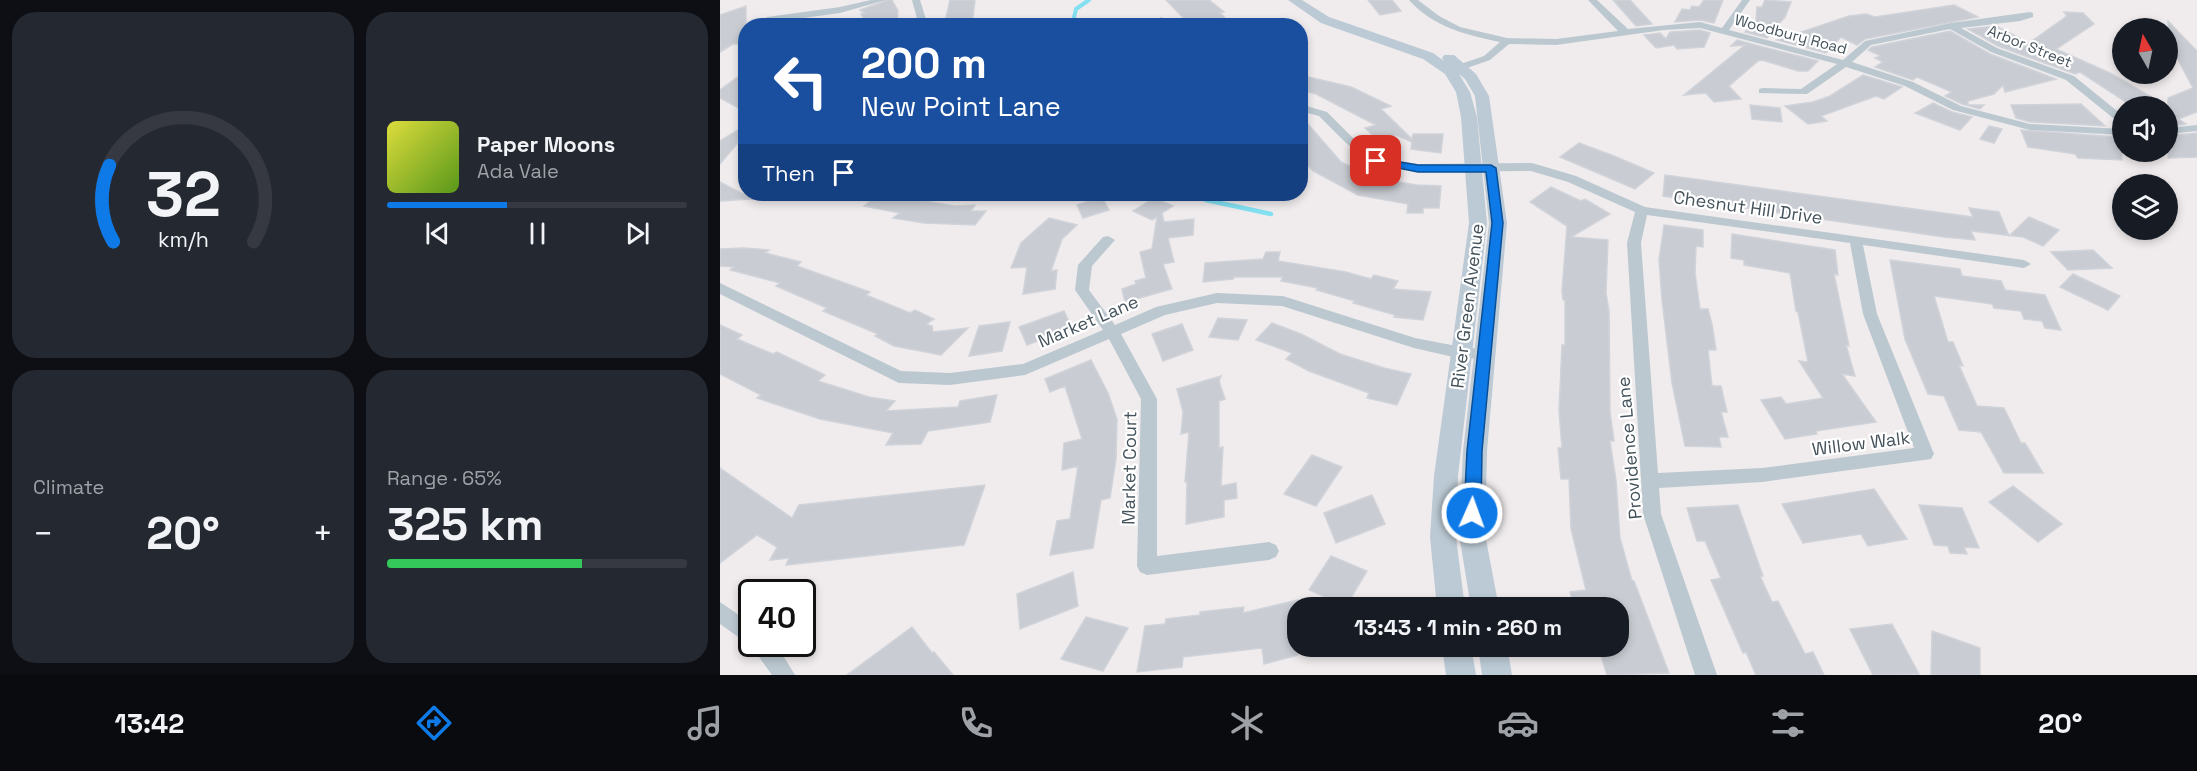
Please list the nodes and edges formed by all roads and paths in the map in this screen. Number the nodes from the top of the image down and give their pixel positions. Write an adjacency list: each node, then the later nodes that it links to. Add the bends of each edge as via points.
1 (882, 0): 8 (street)
2 (916, 0): 9 (street)
3 (1294, 0): 15 (street, via 1325,20)
4 (1413, 0): 13 (street, Woodbury Road, via 1452,28)
5 (1592, 0): 12 (street)
6 (1746, 0): 11 (street)
7 (2030, 15): 10 (street)
8 (782, 18)
9 (922, 18)
10 (1951, 26): 14 (street, via 1868,43); 18 (street, Arbor Street, via 1994,50 2070,78)
11 (1724, 31): 12 (street, Woodbury Road, via 1700,25); 14 (street, Woodbury Road)
12 (1625, 32): 13 (street, Woodbury Road, via 1556,42)
13 (1507, 41): 15 (street, via 1487,58)
14 (1845, 63): 16 (street, via 1803,92); 21 (street, Woodbury Road, via 1909,84 1957,108 2030,127)
15 (1456, 69): 22 (street, River Green Avenue)
16 (1763, 91)
17 (1308, 109): 22 (street, Chesnut Hill Drive, via 1323,114 1376,161 1418,168)
18 (2112, 112)
19 (2197, 128): 20 (street)
20 (2178, 130)
21 (2112, 131)
22 (1482, 168): 23 (street, Chesnut Hill Drive, via 1532,167 1572,178); 29 (street, River Green Avenue); 30 (street, River Green Avenue, via 1498,223)
23 (1642, 210): 25 (street, Chesnut Hill Drive); 31 (street, Providence Lane, via 1634,243)
24 (1108, 240): 28 (street, Market Court, via 1085,265 1082,290)
25 (1856, 241): 26 (street, Chesnut Hill Drive); 31 (street, Willow Walk, via 1870,314 1925,454 1762,475)
26 (2024, 264)
27 (720, 288): 28 (street, Market Lane, via 899,377 950,379 1025,369)
28 (1112, 332): 29 (street, Market Lane, via 1161,311 1217,298 1283,301 1414,344); 32 (street, Market Court, via 1149,399 1147,566)
29 (1462, 353): 30 (street, Market Lane); 33 (street, River Green Avenue, via 1446,476 1443,537)
30 (1485, 354): 34 (street, River Green Avenue, via 1472,534)
31 (1649, 481): 43 (street, Providence Lane, via 1652,514)
32 (1269, 551)
33 (1450, 597)
34 (1483, 597)
35 (720, 612): 36 (street)
36 (738, 626)
37 (772, 657): 40 (street)
38 (1458, 657): 41 (street)
39 (1494, 657): 42 (street)
40 (784, 675)
41 (1461, 675)
42 (1497, 675)
43 (1706, 675)

